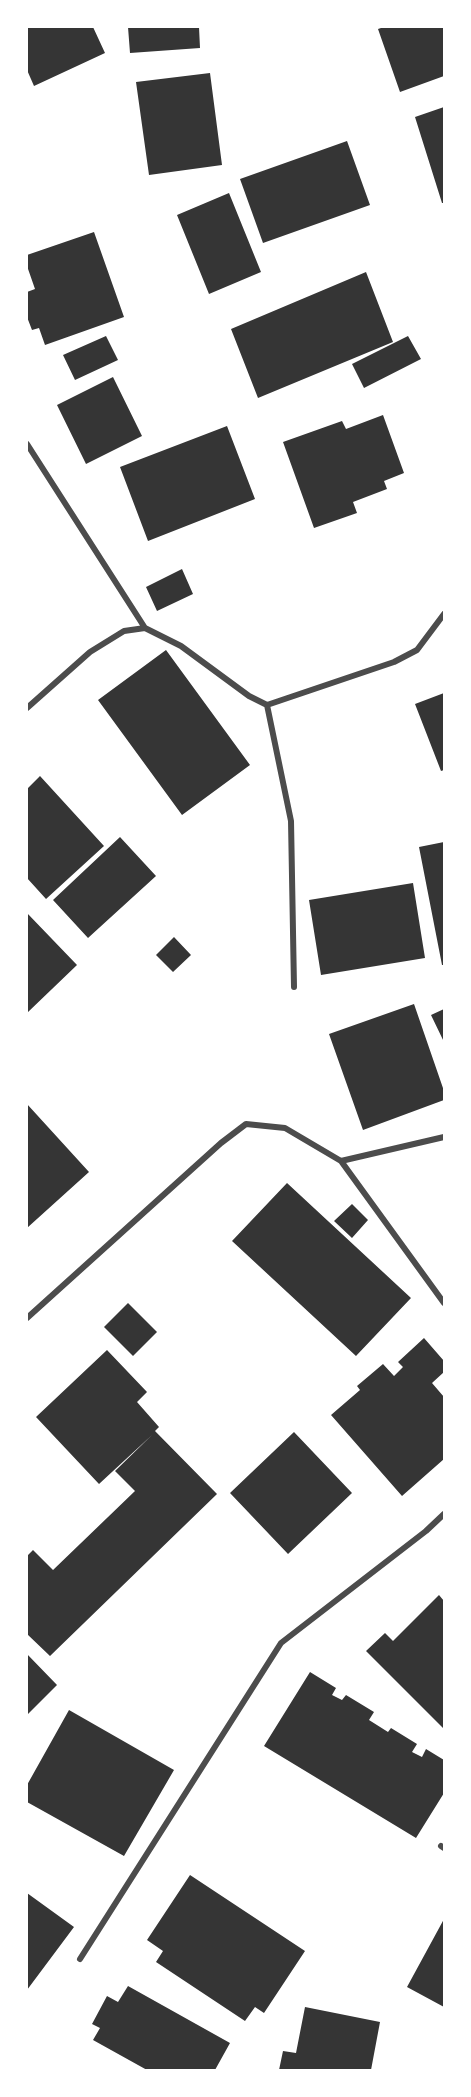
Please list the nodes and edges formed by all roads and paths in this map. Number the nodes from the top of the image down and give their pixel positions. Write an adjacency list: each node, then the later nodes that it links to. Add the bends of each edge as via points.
1 (27, 444): 3 (street)
2 (444, 614): 4 (street, via 417,650 394,662)
3 (145, 628): 4 (street, via 181,646); 5 (street, via 124,631 90,652)
4 (267, 705): 6 (street, via 291,821)
5 (27, 708)
6 (294, 987)
7 (444, 1137): 8 (street)
8 (341, 1161): 9 (street); 10 (street, via 285,1128 246,1124)
9 (444, 1303)
10 (27, 1318)
11 (444, 1514): 12 (street, via 281,1643)
12 (80, 1959)

